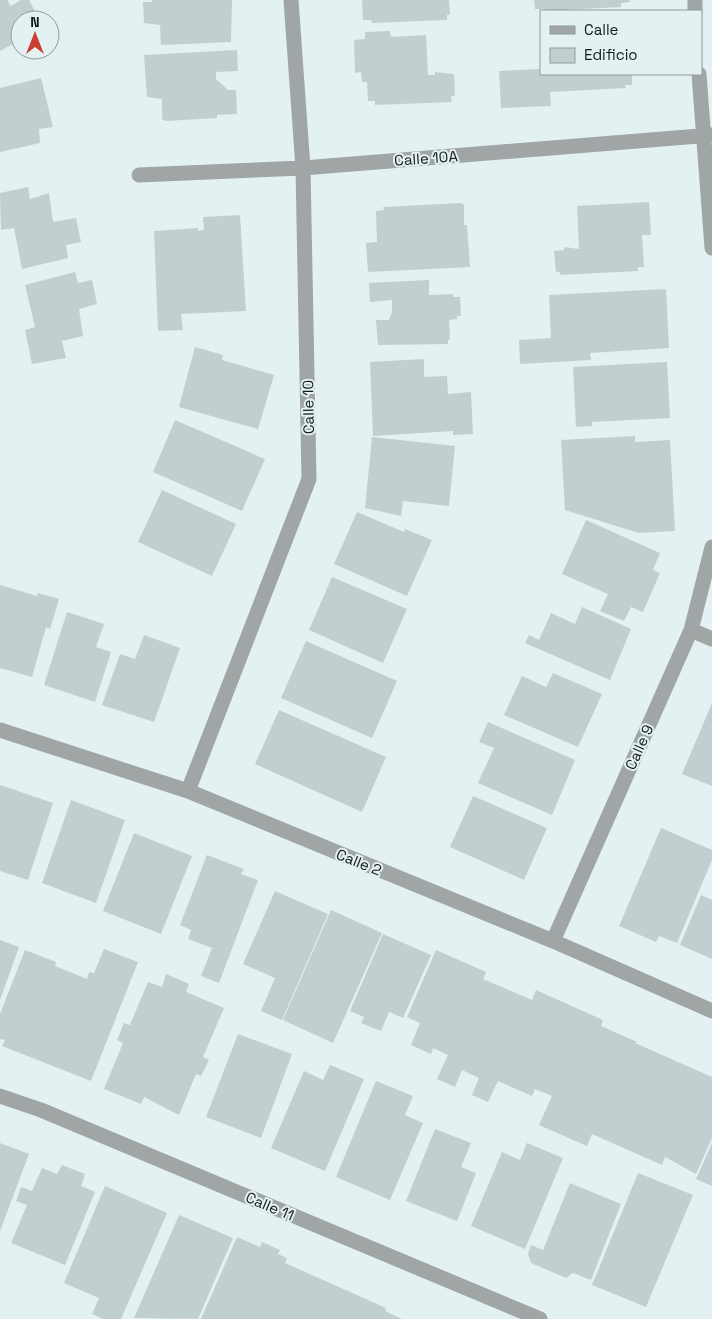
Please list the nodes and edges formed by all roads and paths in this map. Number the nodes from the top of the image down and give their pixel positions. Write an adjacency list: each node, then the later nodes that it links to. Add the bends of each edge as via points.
1 (291, 0): 4 (street, Calle 10)
2 (699, 75): 3 (street)
3 (708, 136): 4 (street, Calle 10A); 6 (street)
4 (303, 168): 5 (street, Calle 10A); 11 (street, Calle 10, via 310,479)
5 (139, 175)
6 (712, 248)
7 (712, 548): 8 (street, Calle 9)
8 (691, 630): 9 (street); 12 (street, Calle 9)
9 (712, 639)
10 (0, 730): 11 (street, Calle 2)
11 (188, 791): 12 (street, Calle 2)
12 (553, 941): 13 (street, Calle 2)
13 (712, 1011)
14 (0, 1096): 15 (street, Calle 11, via 41,1110)
15 (540, 1319)

